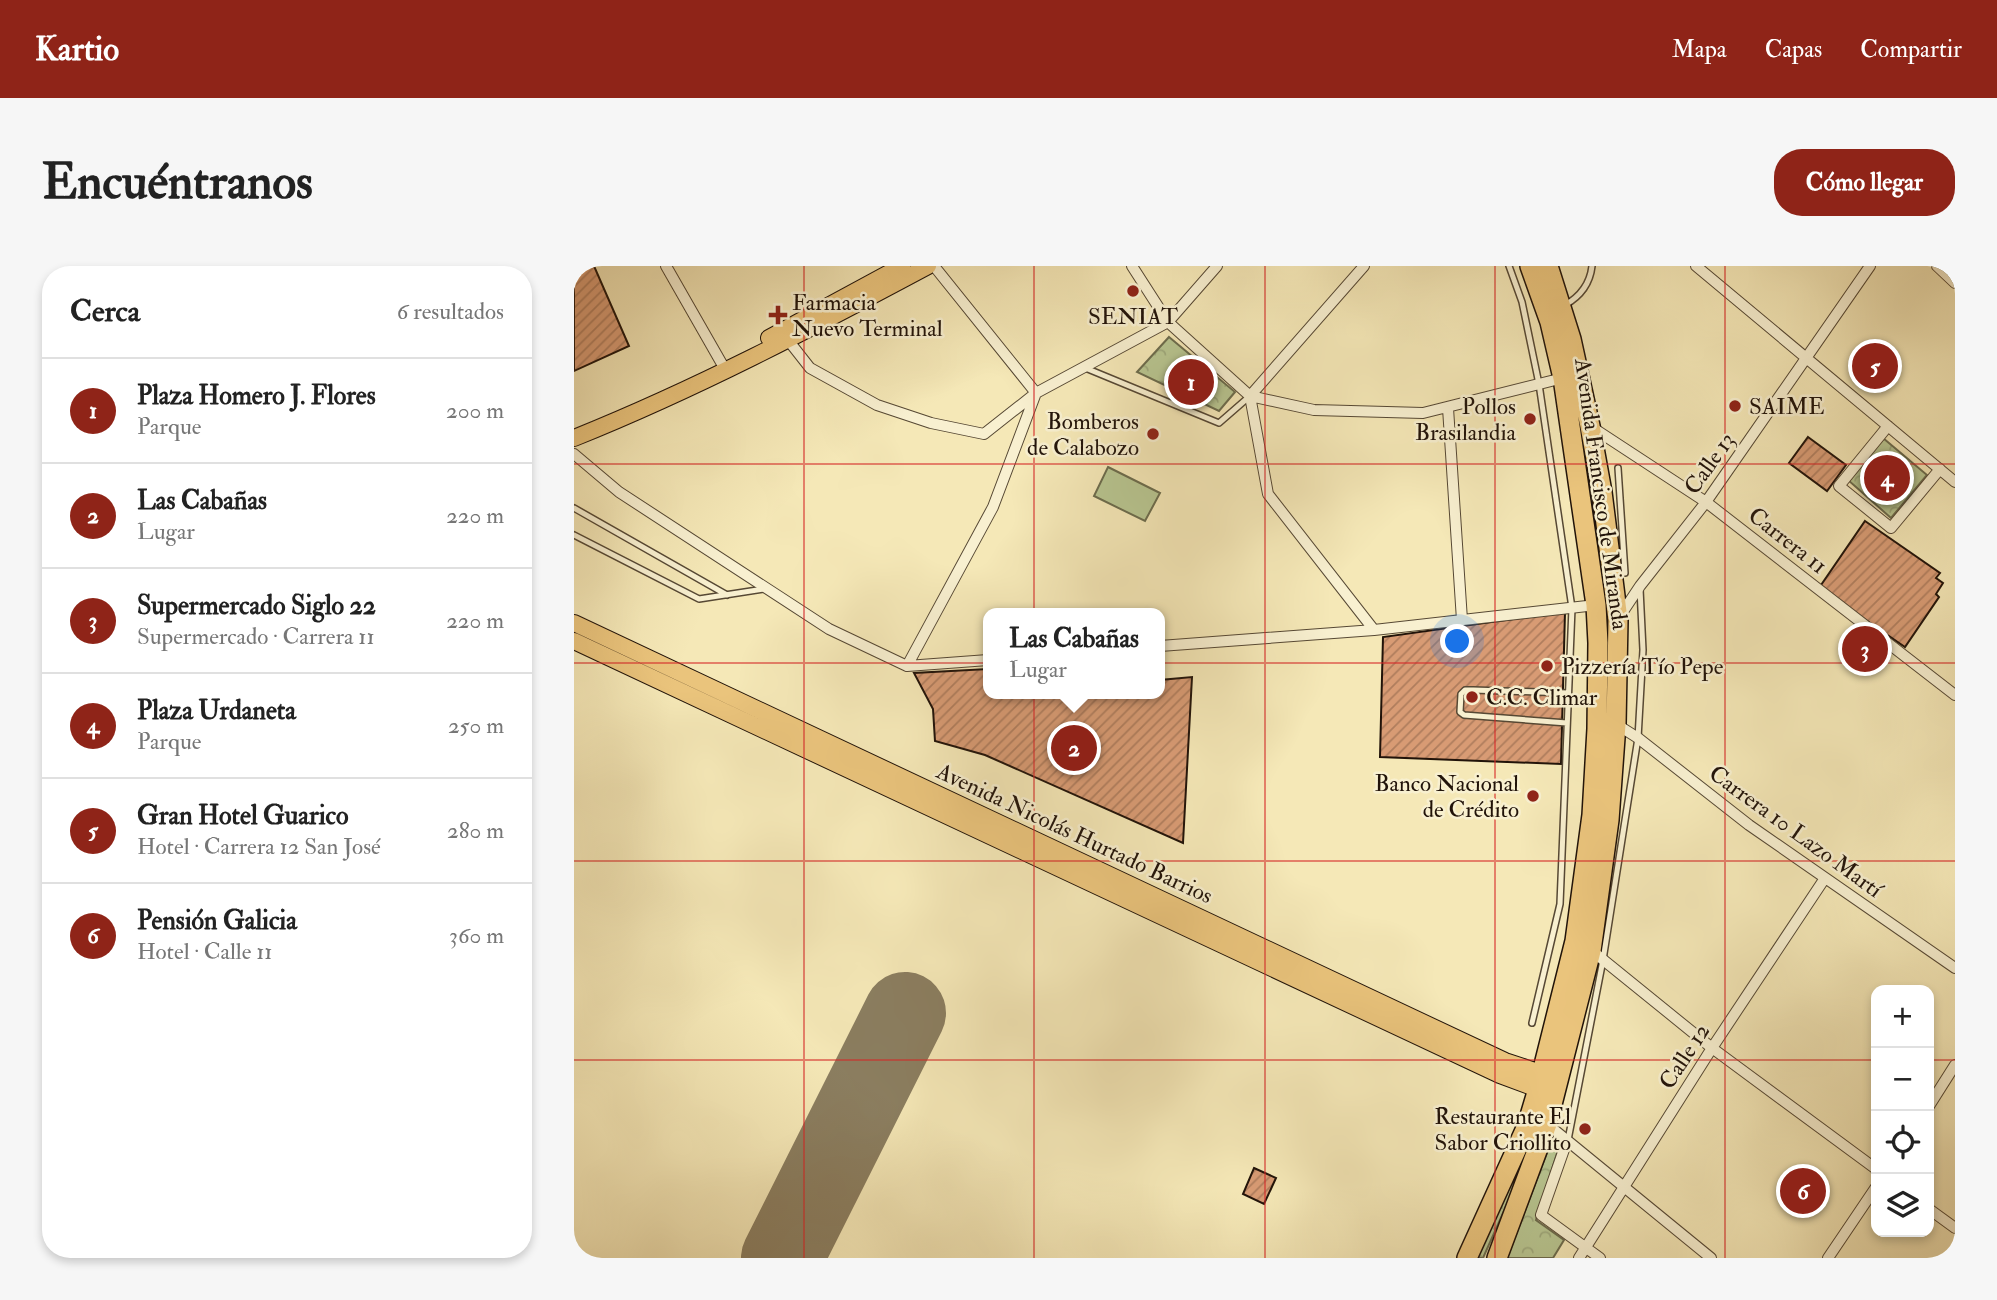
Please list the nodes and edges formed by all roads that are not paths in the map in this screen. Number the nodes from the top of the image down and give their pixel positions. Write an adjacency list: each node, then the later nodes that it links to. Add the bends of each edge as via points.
1 (666, 266): 20 (street)
2 (902, 266): 20 (main road)
3 (928, 266): 18 (main road)
4 (934, 266): 24 (street)
5 (1132, 266): 17 (street)
6 (1217, 266): 17 (street)
7 (1364, 266): 25 (street)
8 (1509, 266): 23 (lane, Avenida Francisco de Miranda, via 1522,302)
9 (1530, 266): 22 (highway, Avenida Francisco de Miranda)
10 (1548, 266): 16 (highway, Avenida Francisco de Miranda)
11 (1592, 266): 16 (lane, via 1584,290)
12 (1696, 266): 19 (street)
13 (1870, 266): 19 (street, Calle 13)
14 (1937, 266): 15 (street)
15 (1955, 283)
16 (1562, 307): 26 (highway, Avenida Francisco de Miranda)
17 (1168, 322): 21 (street); 25 (street)
18 (788, 340): 20 (main road); 24 (street, via 810,368 877,405 931,424 984,435)
19 (1806, 357): 30 (street); 37 (street, Calle 13)
20 (724, 367): 28 (main road); 31 (main road)
21 (1083, 367): 24 (street); 25 (lane, via 1219,423)
22 (1563, 378): 23 (street); 26 (highway, Avenida Francisco de Miranda)
23 (1539, 384): 27 (street); 46 (lane, Avenida Francisco de Miranda)
24 (1036, 393): 55 (street, via 993,507)
25 (1250, 396): 27 (street, via 1314,410 1423,413); 50 (street, via 1268,494)
26 (1576, 402): 29 (highway, Avenida Francisco de Miranda); 45 (highway, Avenida Francisco de Miranda)
27 (1448, 408): 47 (street)
28 (574, 426)
29 (1590, 426): 36 (highway, Avenida Francisco de Miranda); 37 (street, Carrera 11)
30 (1888, 426): 34 (street); 34 (street, via 1839,486 1891,528)
31 (574, 438)
32 (574, 454): 43 (street, via 619,492)
33 (1618, 468): 36 (lane, Avenida Francisco de Miranda)
34 (1940, 469): 35 (street)
35 (1955, 482)
36 (1611, 491): 40 (highway, Avenida Francisco de Miranda)
37 (1706, 502): 42 (street, Calle 13); 57 (street, Carrera 11)
38 (574, 508): 44 (lane)
39 (574, 535): 44 (lane, via 699,600)
40 (1617, 553): 41 (lane, Avenida Francisco de Miranda); 48 (highway, Avenida Francisco de Miranda)
41 (1626, 573)
42 (1640, 586): 48 (street, Calle 13); 60 (lane, Avenida Francisco de Miranda, via 1643,650)
43 (767, 588): 44 (lane); 55 (street, via 829,629)
44 (727, 595)
45 (1596, 605): 46 (street); 52 (highway, Avenida Francisco de Miranda)
46 (1572, 608): 47 (street); 56 (lane, Avenida Francisco de Miranda)
47 (1462, 620): 50 (street)
48 (1618, 620): 52 (street, Calle 13); 59 (highway, Avenida Francisco de Miranda)
49 (574, 623): 67 (main road, Avenida Nicolás Hurtado Barrios)
50 (1374, 630): 53 (street)
51 (574, 641): 67 (main road, Avenida Nicolás Hurtado Barrios, via 1500,1075)
52 (1598, 643): 62 (highway, Avenida Francisco de Miranda)
53 (1165, 646)
54 (983, 660): 55 (street)
55 (906, 666)
56 (1568, 693): 58 (lane, Avenida Francisco de Miranda); 58 (lane, via 1465,690 1460,712 1471,717)
57 (1955, 695)
58 (1567, 723): 64 (lane, Avenida Francisco de Miranda, via 1560,904)
59 (1616, 724): 60 (street, Carrera 10 Lazo Martí); 62 (highway, Avenida Francisco de Miranda, via 1609,820)
60 (1638, 738): 61 (street, Carrera 10 Lazo Martí, via 1749,825); 62 (lane, Avenida Francisco de Miranda)
61 (1825, 877): 63 (street, Carrera 10 Lazo Martí); 65 (street, Calle 12)
62 (1590, 951): 65 (street); 67 (highway, Avenida Francisco de Miranda); 70 (lane, Avenida Francisco de Miranda)
63 (1955, 968)
64 (1532, 1023)
65 (1712, 1048): 71 (street); 72 (street, Calle 12)
66 (1955, 1065): 68 (street)
67 (1548, 1084): 69 (highway, Avenida Francisco de Miranda); 77 (highway, Avenida Francisco de Miranda)
68 (1934, 1098)
69 (1547, 1124): 70 (street); 78 (highway, Avenida Francisco de Miranda)
70 (1567, 1141): 72 (street); 76 (street, via 1541,1215)
71 (1871, 1165)
72 (1623, 1186): 76 (street, Calle 12); 81 (street)
73 (1871, 1194): 82 (street)
74 (1934, 1213): 75 (street)
75 (1955, 1228)
76 (1586, 1247): 79 (street, Calle 12); 80 (street)
77 (1467, 1258)
78 (1497, 1258)
79 (1579, 1258)
80 (1601, 1258)
81 (1711, 1258)
82 (1828, 1258)

